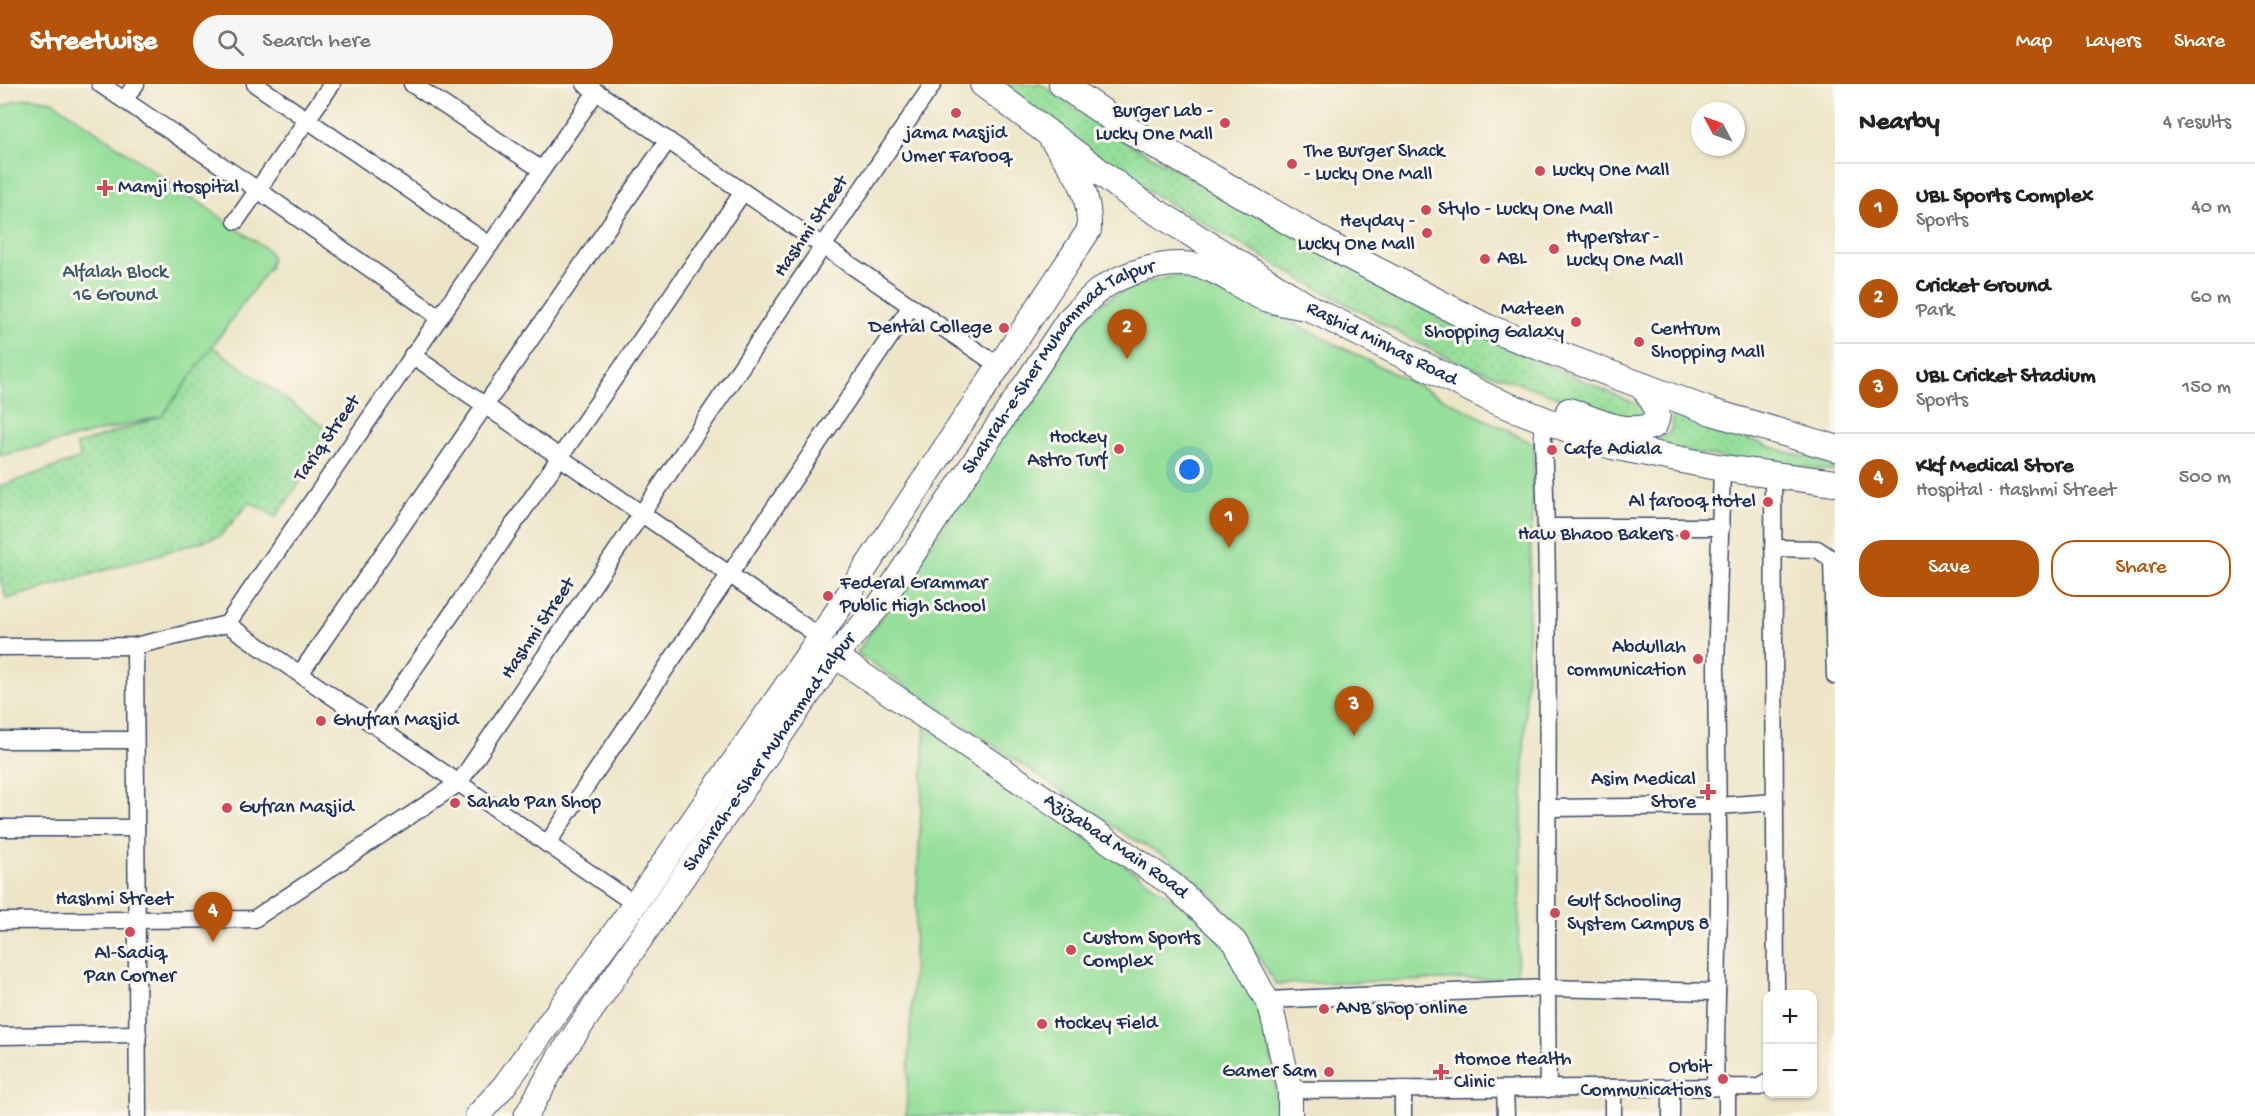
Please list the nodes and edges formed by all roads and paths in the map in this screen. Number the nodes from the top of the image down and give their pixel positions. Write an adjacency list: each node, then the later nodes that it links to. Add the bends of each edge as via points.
1 (100, 84): 10 (street)
2 (136, 84): 10 (street)
3 (255, 84): 11 (street)
4 (332, 84): 11 (street)
5 (412, 84): 14 (street)
6 (933, 84): 19 (street, Hashmi Street)
7 (982, 84): 12 (main road, Rashid Minhas Road)
8 (1062, 84): 26 (main road, via 1129,130 1347,255 1486,327)
9 (590, 88): 13 (street); 14 (street, Tariq Street)
10 (124, 100): 15 (street)
11 (307, 120): 15 (street); 18 (street)
12 (1047, 133): 21 (main road, Rashid Minhas Road, via 1136,199); 24 (main road, Shahrah-e-Sher Muhammad Talpur, via 1084,186 1090,207 1089,230)
13 (668, 140): 16 (street); 27 (street)
14 (542, 170): 18 (street, Tariq Street)
15 (258, 190): 17 (street); 22 (street)
16 (743, 192): 19 (street); 30 (street)
17 (236, 221)
18 (490, 245): 22 (street, Tariq Street)
19 (824, 247): 20 (street); 34 (street, Hashmi Street)
20 (911, 306): 24 (street); 38 (street)
21 (1313, 310): 25 (main road, Rashid Minhas Road); 43 (main road, Shahrah-e-Sher Muhammad Talpur, via 1262,298 1199,266 1155,267 1098,291 1068,320 878,606)
22 (439, 317): 23 (street, Tariq Street)
23 (411, 355): 27 (street); 39 (street, Tariq Street)
24 (999, 366): 40 (main road, Shahrah-e-Sher Muhammad Talpur)
25 (1462, 385): 26 (main road, via 1509,390 1621,430 1642,430 1654,425 1658,416 1656,406); 28 (main road, Rashid Minhas Road)
26 (1643, 386): 29 (main road, via 1712,412)
27 (485, 405): 30 (street); 44 (street)
28 (1542, 420): 31 (main road, Rashid Minhas Road, via 1612,446); 35 (street)
29 (1835, 448)
30 (560, 457): 34 (street); 46 (street)
31 (1722, 468): 32 (main road, Rashid Minhas Road); 36 (street)
32 (1773, 475): 33 (main road, Rashid Minhas Road); 37 (street)
33 (1835, 483)
34 (643, 514): 38 (street); 49 (street, Hashmi Street)
35 (1548, 527): 36 (street); 52 (street)
36 (1721, 527): 51 (street, via 1716,668)
37 (1773, 548): 45 (street, via 1817,549 1832,559); 50 (street)
38 (730, 575): 40 (street); 55 (street)
39 (227, 624): 41 (street); 44 (street)
40 (820, 637): 56 (main road, Shahrah-e-Sher Muhammad Talpur)
41 (135, 646): 42 (street); 48 (street)
42 (0, 647)
43 (836, 656): 62 (main road, Azizabad Main Road, via 1173,885 1235,942); 75 (main road, Shahrah-e-Sher Muhammad Talpur, via 558,1059)
44 (300, 674): 46 (street)
45 (1835, 676)
46 (375, 725): 49 (street)
47 (0, 740): 48 (street)
48 (135, 740): 54 (street)
49 (459, 783): 55 (street); 58 (street, Hashmi Street, via 254,919)
50 (1775, 802): 51 (street); 60 (street)
51 (1718, 806): 52 (street); 61 (street)
52 (1549, 808): 59 (street)
53 (0, 828): 54 (street)
54 (136, 828): 58 (street)
55 (547, 844): 56 (street)
56 (635, 904): 74 (main road, Shahrah-e-Sher Muhammad Talpur, via 504,1086)
57 (0, 921): 58 (street, Hashmi Street)
58 (137, 921): 63 (street)
59 (1546, 988): 61 (street); 62 (street); 70 (street)
60 (1776, 990)
61 (1717, 993): 66 (street)
62 (1267, 1000): 71 (main road, Azizabad Main Road)
63 (138, 1034): 64 (street); 73 (street)
64 (0, 1036)
65 (1763, 1084): 66 (street)
66 (1721, 1086): 67 (street); 81 (street)
67 (1671, 1087): 68 (street); 80 (street)
68 (1613, 1088): 70 (street); 79 (street)
69 (1505, 1089): 70 (street); 72 (street); 78 (street)
70 (1548, 1089)
71 (1290, 1090): 72 (street); 76 (main road, Azizabad Main Road)
72 (1403, 1090): 77 (street)
73 (138, 1116)
74 (477, 1116)
75 (526, 1116)
76 (1290, 1116)
77 (1403, 1116)
78 (1506, 1116)
79 (1613, 1116)
80 (1671, 1116)
81 (1727, 1116)

